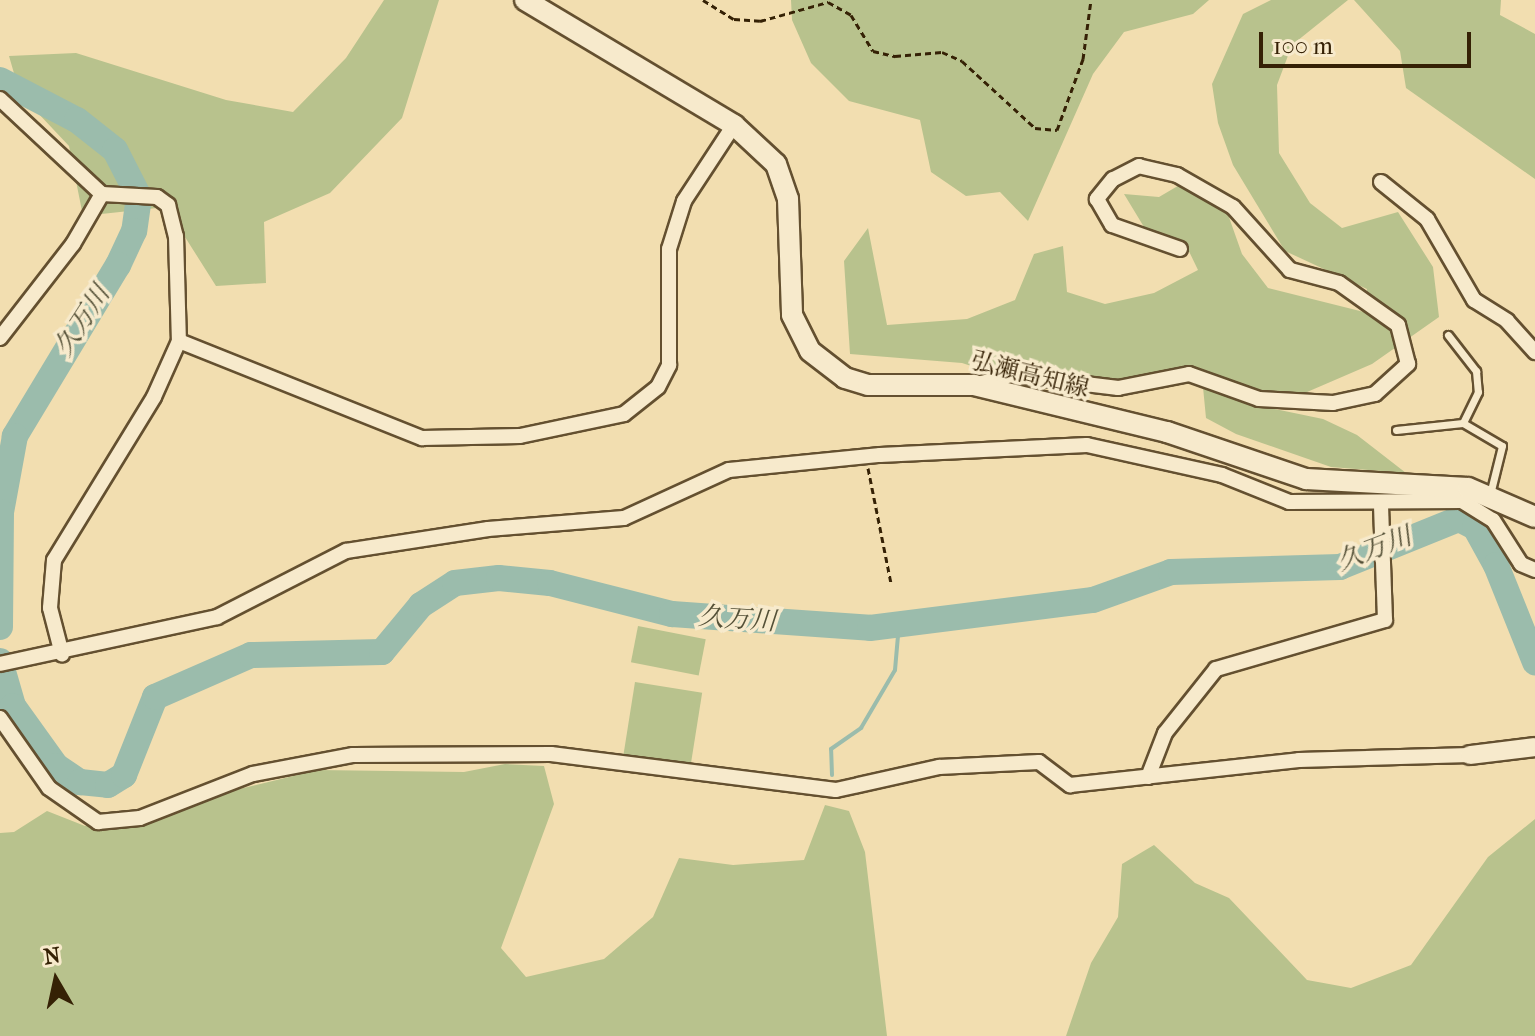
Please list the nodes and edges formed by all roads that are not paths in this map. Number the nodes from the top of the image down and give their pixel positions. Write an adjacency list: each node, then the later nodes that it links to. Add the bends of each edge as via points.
1 (525, 0): 3 (main road, 弘瀬高知線)
2 (0, 99): 5 (street)
3 (734, 125): 9 (street, via 684,201 669,249 669,365 658,387 624,414 520,436 422,438); 11 (main road, 弘瀬高知線, via 776,164 784,182 792,315 810,351 845,378 868,385)
4 (1381, 182): 10 (street, via 1427,219 1474,300 1507,321)
5 (109, 197): 8 (street); 9 (street, via 157,197 168,205 176,236)
6 (1180, 249): 11 (street, via 1112,225 1097,199 1113,179 1139,166 1177,175 1233,207 1290,270 1339,283 1398,325 1408,364 1375,394 1333,403 1259,399 1189,374 1118,388 1011,375)
7 (1448, 335): 12 (lane, via 1476,371 1478,392)
8 (0, 338)
9 (179, 341): 18 (street, via 154,397 54,560 50,608)
10 (1535, 352)
11 (974, 385): 14 (main road, 弘瀬高知線, via 1167,432 1306,479 1447,485)
12 (1463, 423): 13 (lane); 14 (lane, via 1502,446)
13 (1396, 430)
14 (1490, 496): 16 (main road, 弘瀬高知線)
15 (1381, 503): 17 (street, via 1462,501 1493,520 1521,564); 18 (street, via 1289,502 1222,475 1087,445 729,470 624,518 488,529 346,551 217,617); 23 (street, via 1385,620 1216,669 1165,733)
16 (1535, 517)
17 (1535, 570)
18 (62, 654): 19 (street)
19 (0, 664)
20 (0, 718): 23 (street, via 49,788 98,822 140,818 253,774 353,755 551,754 836,790 926,769 1039,762 1070,785)
21 (1535, 747): 22 (street)
22 (1470, 755): 23 (street, via 1299,760)
23 (1148, 777)

